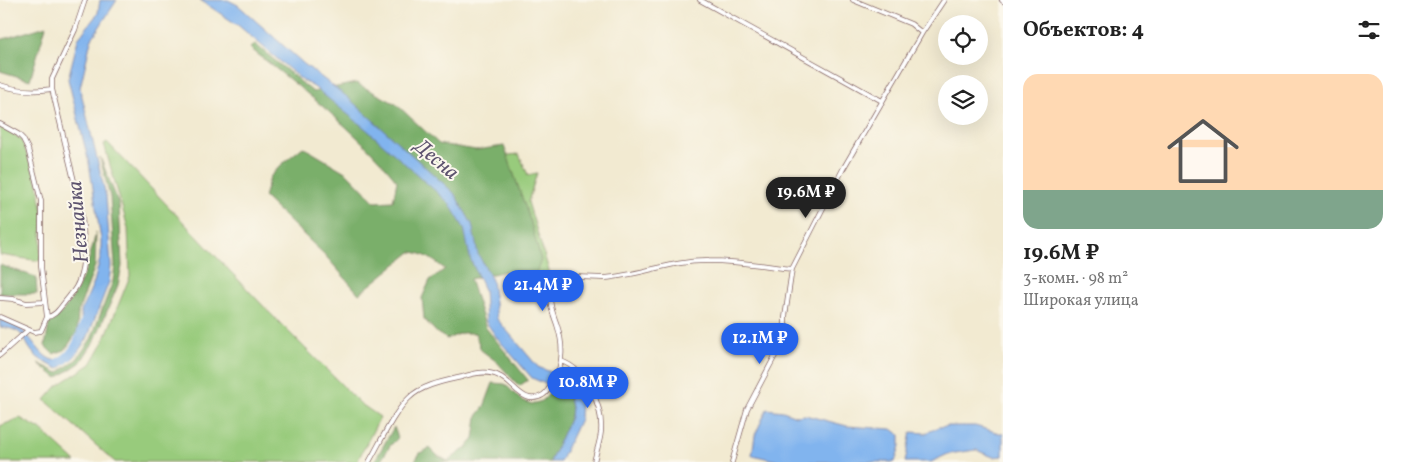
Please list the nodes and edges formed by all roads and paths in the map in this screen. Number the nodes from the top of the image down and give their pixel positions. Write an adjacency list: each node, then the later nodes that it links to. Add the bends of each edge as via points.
1 (84, 0): 7 (street, via 75,30 52,79)
2 (700, 0): 8 (street)
3 (853, 0): 5 (street, via 912,24)
4 (944, 0): 5 (street)
5 (922, 33): 8 (street)
6 (0, 84): 7 (street, via 15,90)
7 (52, 89): 14 (street, via 84,228 83,258 77,286 56,312)
8 (882, 101): 10 (street, via 825,202)
9 (0, 124): 12 (street, via 18,134 28,149 41,201 41,267)
10 (792, 269): 17 (street, via 708,260 614,277 560,280 554,286 551,307 558,327); 20 (street, via 785,337 747,409)
11 (0, 298): 12 (street, via 26,303)
12 (45, 302): 14 (street)
13 (0, 317): 15 (street)
14 (47, 317): 15 (street, via 41,331)
15 (27, 331): 16 (street)
16 (0, 355)
17 (561, 361): 18 (street, via 558,374 545,394 532,399 500,376 488,372 435,384 410,397); 19 (street, via 580,374 594,394 601,432)
18 (370, 462)
19 (594, 462)
20 (732, 462)

